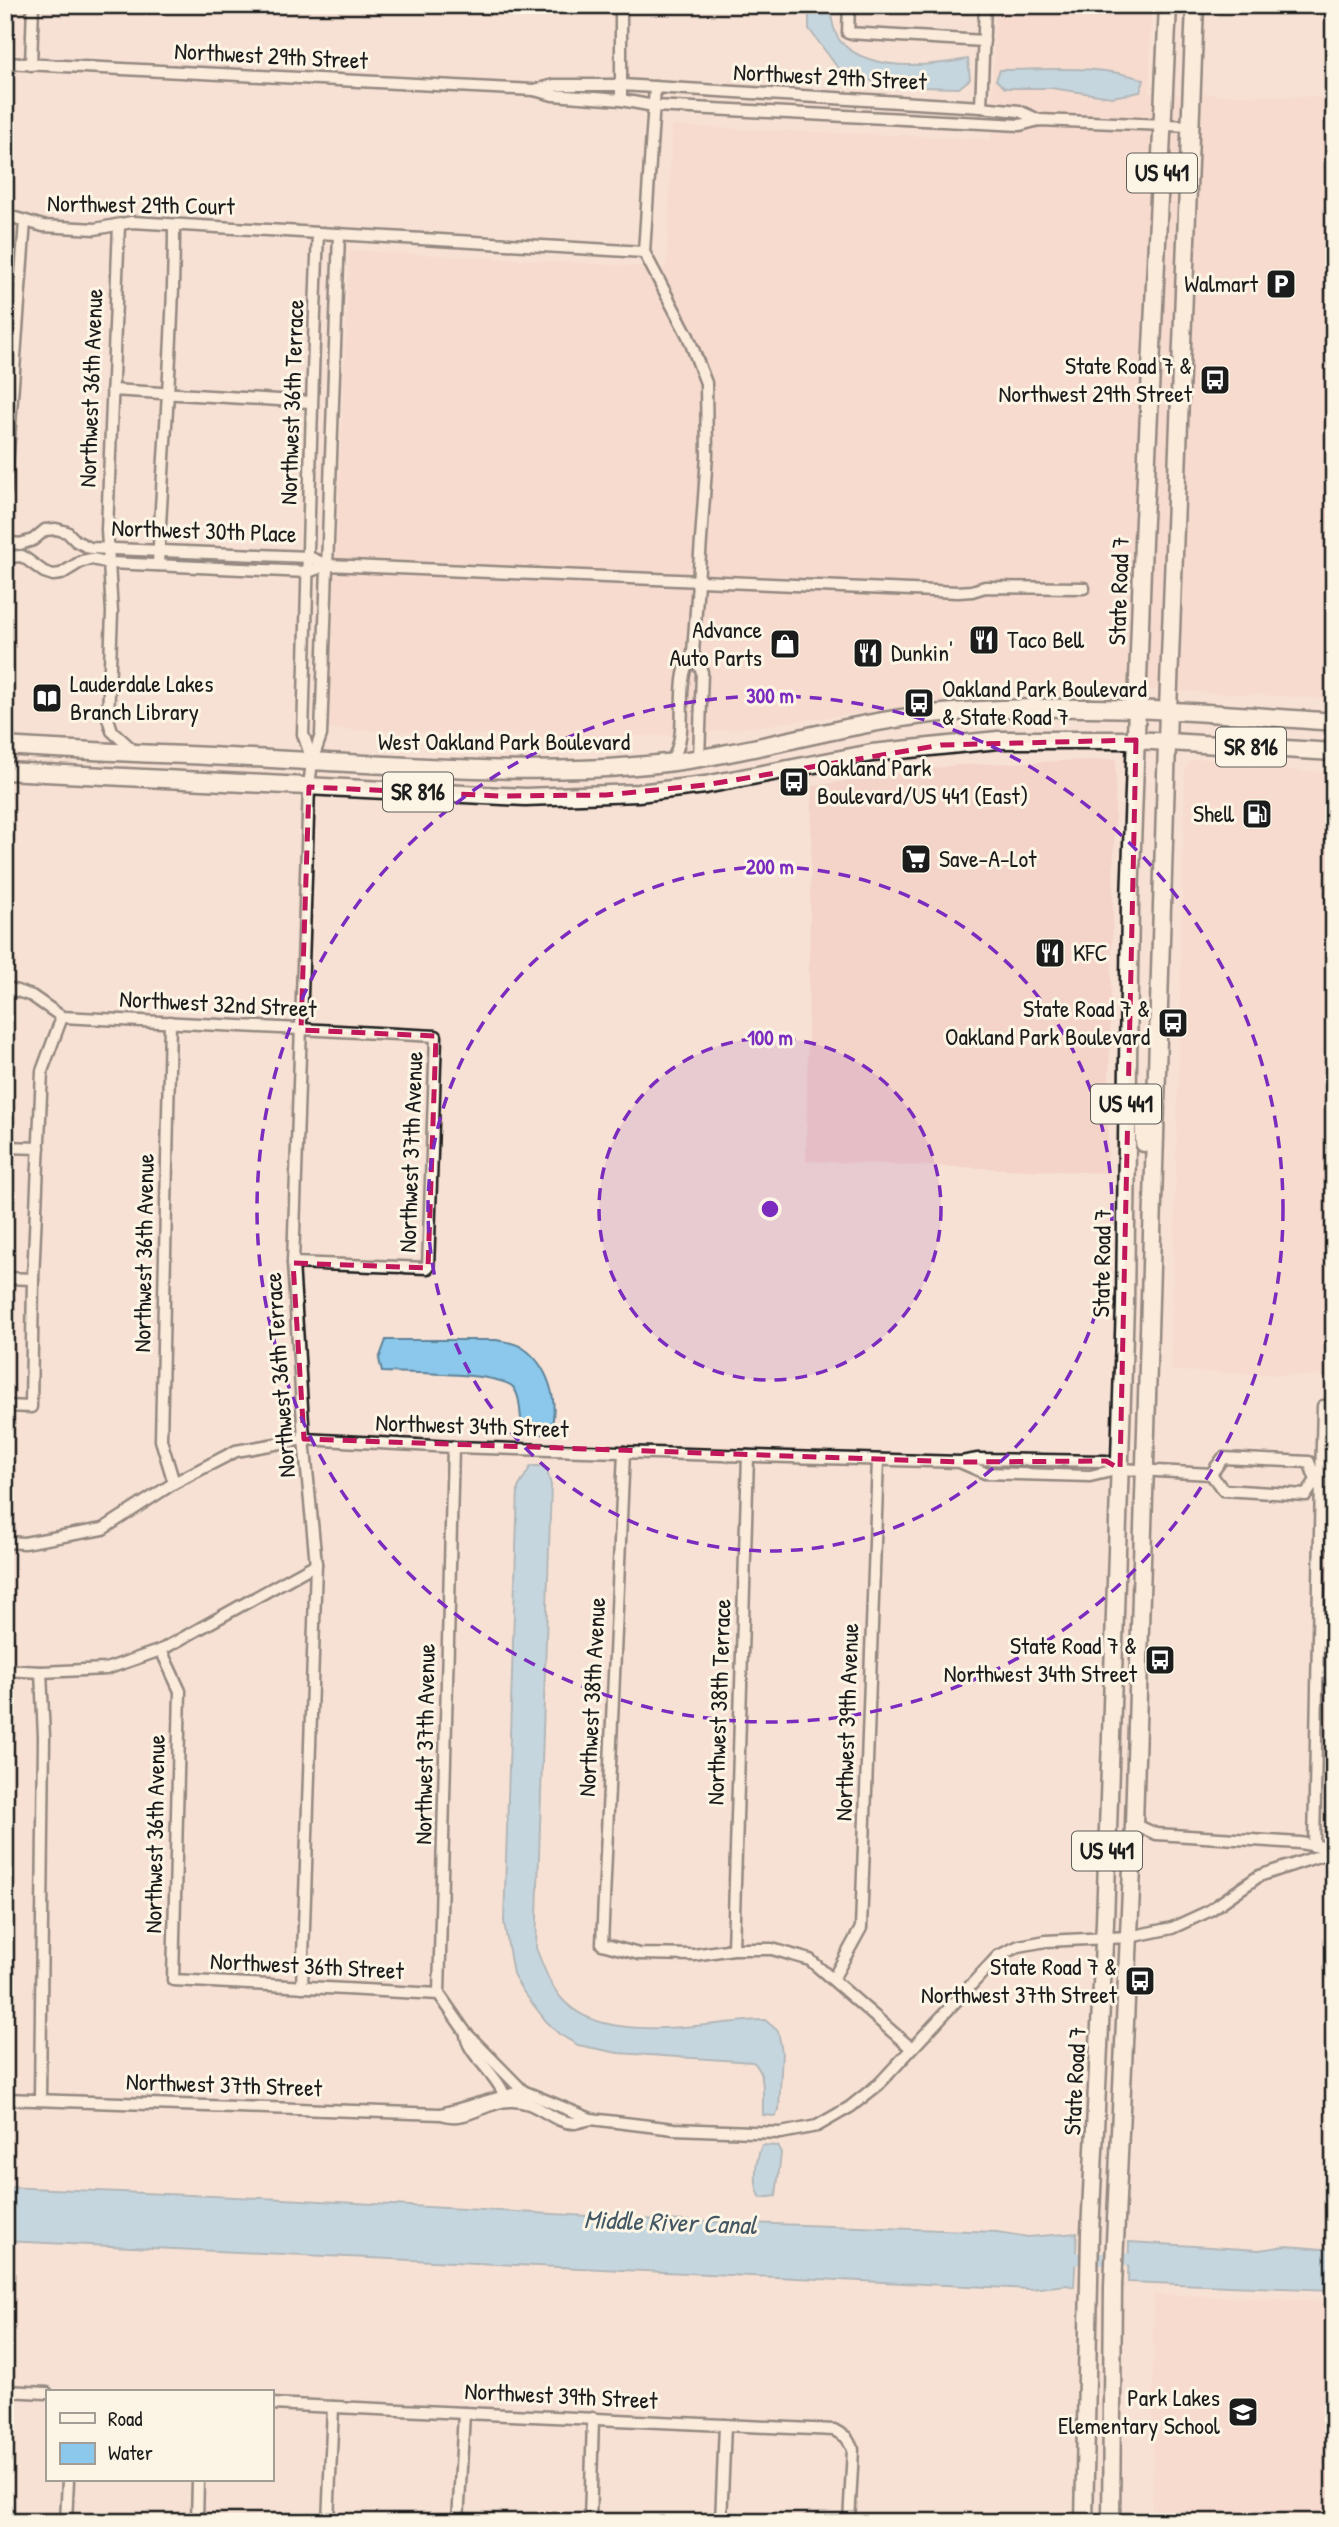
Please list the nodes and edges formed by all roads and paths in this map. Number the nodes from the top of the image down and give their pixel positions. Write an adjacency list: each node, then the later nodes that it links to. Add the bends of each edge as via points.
1 (33, 5): 9 (street)
2 (621, 5): 10 (street)
3 (849, 5): 7 (street, via 848,33)
4 (985, 5): 7 (street)
5 (1168, 5): 17 (main road, State Road 7 / US 441)
6 (1195, 5): 18 (main road, State Road 7 / US 441)
7 (984, 41): 15 (street)
8 (5, 63): 9 (street, Northwest 29th Street)
9 (31, 65): 12 (street, Northwest 29th Street)
10 (621, 85): 11 (street, Northwest 29th Street); 12 (street, Northwest 29th Street, via 554,85); 13 (street)
11 (655, 87): 14 (street); 15 (street, Northwest 29th Street)
12 (534, 90): 13 (street, Northwest 29th Street)
13 (621, 100): 14 (street, Northwest 29th Street)
14 (654, 106): 16 (street, Northwest 29th Street, via 974,124 1020,125); 25 (street)
15 (981, 107): 16 (street, Northwest 29th Street, via 1019,111)
16 (1039, 120): 17 (street, Northwest 29th Street)
17 (1164, 125): 18 (street, Northwest 29th Street); 43 (main road, State Road 7 / US 441)
18 (1191, 126): 44 (main road, State Road 7 / US 441)
19 (5, 215): 20 (street, Northwest 29th Court)
20 (25, 221): 21 (street, Northwest 29th Court, via 95,229); 26 (street)
21 (119, 225): 22 (street, Northwest 29th Court); 27 (street, Northwest 36th Avenue)
22 (174, 225): 23 (street, Northwest 29th Court); 28 (street)
23 (318, 233): 24 (street); 29 (street, Northwest 36th Terrace)
24 (340, 234): 25 (street); 38 (street, Northwest 36th Terrace)
25 (644, 252): 40 (street, via 688,336 706,383 707,454)
26 (9, 384): 30 (street)
27 (112, 390): 28 (street); 32 (street, Northwest 36th Avenue)
28 (166, 392): 29 (street); 33 (street)
29 (311, 402): 35 (street, Northwest 36th Terrace)
30 (5, 493)
31 (5, 542): 32 (street, Northwest 30th Place, via 20,544 56,529 90,548)
32 (109, 548): 33 (street, Northwest 30th Place); 36 (street, Northwest 36th Avenue)
33 (159, 550): 35 (street, Northwest 30th Place); 37 (street)
34 (5, 557): 36 (street, Northwest 30th Place, via 22,556 53,575 82,561)
35 (309, 557): 38 (street, Northwest 30th Place); 39 (street, Northwest 36th Terrace)
36 (110, 563): 37 (street, Northwest 30th Place); 49 (street, Northwest 36th Avenue, via 108,718 112,731)
37 (158, 565): 39 (street, Northwest 30th Place)
38 (327, 565): 39 (street, Northwest 30th Place); 40 (street); 52 (street, Northwest 36th Terrace, via 321,735)
39 (308, 572): 52 (street, Northwest 36th Terrace, via 303,734)
40 (698, 582): 41 (street, via 958,592 985,587); 42 (street)
41 (1084, 588)
42 (693, 653): 51 (street, via 702,672); 53 (street, via 684,672 681,738)
43 (1137, 708): 44 (main road, West Oakland Park Boulevard / SR 816); 46 (main road, State Road 7 / US 441); 51 (main road, West Oakland Park Boulevard / SR 816, via 932,714 839,728)
44 (1168, 710): 45 (main road, West Oakland Park Boulevard / SR 816); 47 (main road, State Road 7 / US 441)
45 (1334, 722)
46 (1136, 740): 47 (main road, West Oakland Park Boulevard / SR 816); 56 (main road, West Oakland Park Boulevard / SR 816, via 1031,739 932,746); 62 (main road, State Road 7 / US 441)
47 (1167, 741): 50 (main road, West Oakland Park Boulevard / SR 816); 65 (main road, State Road 7 / US 441)
48 (7, 747): 49 (main road, West Oakland Park Boulevard / SR 816)
49 (135, 752): 52 (main road, West Oakland Park Boulevard / SR 816)
50 (1334, 752)
51 (699, 758): 53 (main road, West Oakland Park Boulevard / SR 816); 56 (main road)
52 (312, 761): 53 (main road, West Oakland Park Boulevard / SR 816, via 509,770); 55 (street, Northwest 36th Terrace)
53 (671, 762)
54 (5, 771): 55 (main road, West Oakland Park Boulevard / SR 816)
55 (309, 787): 56 (main road, West Oakland Park Boulevard / SR 816, via 524,797); 60 (street, Northwest 36th Terrace)
56 (667, 789)
57 (5, 987): 58 (street, via 32,996)
58 (62, 1017): 59 (street, Northwest 32nd Street); 64 (street, via 42,1071)
59 (170, 1023): 60 (street, Northwest 32nd Street); 81 (street, Northwest 36th Avenue, via 161,1440)
60 (300, 1030): 61 (street, Northwest 32nd Street); 66 (street, Northwest 36th Terrace)
61 (436, 1036): 66 (street, Northwest 37th Avenue, via 428,1268)
62 (1126, 1105): 65 (main road, via 1138,1108 1144,1125 1142,1214); 77 (main road, State Road 7 / US 441)
63 (5, 1147): 64 (street)
64 (39, 1149): 68 (street)
65 (1151, 1242): 78 (main road, State Road 7 / US 441)
66 (293, 1263): 71 (street, Northwest 36th Terrace)
67 (5, 1278): 68 (street)
68 (33, 1279): 69 (street, via 31,1407)
69 (5, 1406)
70 (1334, 1406): 80 (street, via 1323,1406)
71 (304, 1439): 72 (street, Northwest 34th Street); 81 (street, Northwest 34th Street, via 236,1451); 85 (street, Northwest 36th Terrace)
72 (453, 1447): 73 (street, Northwest 34th Street); 100 (street, Northwest 37th Avenue)
73 (624, 1452): 74 (street, Northwest 34th Street); 96 (street, Northwest 38th Avenue, via 602,1944 639,1954)
74 (748, 1456): 75 (street, Northwest 34th Street); 96 (street, Northwest 38th Terrace)
75 (877, 1460): 76 (street, Northwest 34th Street); 97 (street, Northwest 39th Avenue, via 861,1928)
76 (961, 1462): 77 (street, Northwest 34th Street, via 1106,1461); 77 (street, Northwest 34th Street, via 985,1473 1090,1476)
77 (1120, 1469): 78 (street, Northwest 34th Street); 95 (main road, State Road 7 / US 441)
78 (1145, 1470): 79 (street, Northwest 34th Street); 91 (main road, State Road 7 / US 441)
79 (1211, 1474): 80 (street, Northwest 34th Street, via 1223,1490 1306,1495); 80 (street, via 1223,1458 1309,1462)
80 (1319, 1480): 83 (street)
81 (174, 1483): 82 (street, Northwest 34th Street, via 103,1529)
82 (5, 1542)
83 (1320, 1543): 84 (street); 89 (street)
84 (1334, 1543)
85 (316, 1564): 86 (street); 99 (street, Northwest 36th Terrace)
86 (161, 1650): 88 (street, via 106,1669); 98 (street, Northwest 36th Avenue, via 180,1691)
87 (5, 1670): 88 (street)
88 (41, 1672): 106 (street)
89 (1319, 1672): 90 (street); 92 (street)
90 (1334, 1673)
91 (1133, 1824): 92 (street, via 1156,1834); 94 (main road, State Road 7 / US 441)
92 (1314, 1846): 93 (street)
93 (1334, 1850): 94 (street, Northwest 37th Street, via 1259,1876 1191,1920)
94 (1129, 1937): 95 (street, Northwest 37th Street); 124 (main road, State Road 7 / US 441, via 1113,2286)
95 (1104, 1938): 102 (street, Northwest 37th Street, via 1046,1941 998,1956); 123 (main road, State Road 7 / US 441, via 1090,2234)
96 (733, 1950): 97 (street, via 772,1949 810,1960)
97 (833, 1979): 102 (street)
98 (173, 1980): 99 (street, Northwest 36th Street)
99 (302, 1987): 100 (street, Northwest 36th Street)
100 (439, 1994): 101 (street)
101 (466, 2033): 103 (street); 104 (street, via 466,2042)
102 (911, 2048): 103 (street, Northwest 37th Street, via 860,2099 817,2126 781,2133 674,2129 591,2119 575,2123 560,2120)
103 (525, 2096): 104 (street, Northwest 37th Street)
104 (506, 2098): 106 (street, Northwest 37th Street, via 453,2118)
105 (5, 2099): 106 (street, Northwest 37th Street)
106 (40, 2100)
107 (5, 2391): 108 (street)
108 (46, 2393)
109 (273, 2404): 110 (street, Northwest 39th Street)
110 (333, 2407): 111 (street, Northwest 39th Street); 118 (street)
111 (464, 2413): 112 (street, Northwest 39th Street); 119 (street)
112 (593, 2418): 113 (street, Northwest 39th Street); 120 (street)
113 (725, 2425): 121 (street); 122 (street, Northwest 39th Street, via 834,2430 846,2437 853,2449)
114 (68, 2482): 116 (street)
115 (198, 2482): 117 (street)
116 (66, 2522)
117 (197, 2522)
118 (328, 2522)
119 (458, 2522)
120 (590, 2522)
121 (721, 2522)
122 (849, 2522)
123 (1084, 2522)
124 (1111, 2522)

